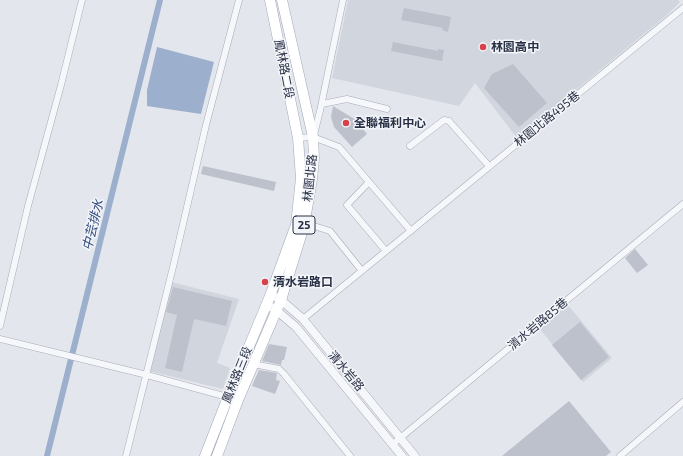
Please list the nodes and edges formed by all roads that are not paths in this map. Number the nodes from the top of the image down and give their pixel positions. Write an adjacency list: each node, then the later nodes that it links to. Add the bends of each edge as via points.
1 (82, 0): 24 (street, via 28,206)
2 (239, 0): 27 (street, via 206,125)
3 (270, 0): 10 (main road, 鳳林路二段 / 25)
4 (282, 0): 9 (main road, 鳳林路二段 / 25)
5 (343, 0): 7 (street, 林園北路)
6 (683, 8): 12 (street, 林園北路495巷)
7 (322, 104): 8 (street, via 347,99); 9 (street, 林園北路)
8 (387, 109)
9 (313, 136): 10 (street, 林園北路); 13 (street, via 339,147); 15 (main road, 林園北路 / 25, via 312,179)
10 (298, 138): 19 (main road, 林園北路 / 25, via 301,178 296,225)
11 (410, 146): 12 (street, via 444,120 449,121)
12 (489, 166): 16 (street, 林園北路495巷)
13 (369, 182): 16 (street); 17 (street, via 347,205)
14 (683, 204): 31 (street, 清水岩路85巷)
15 (304, 223): 18 (street, via 330,231); 20 (main road, 林園北路 / 25)
16 (411, 231): 17 (street, 林園北路495巷)
17 (386, 251): 18 (street, 林園北路495巷)
18 (362, 271): 23 (street, 林園北路495巷)
19 (270, 294): 20 (street, 清水岩路); 21 (main road, 鳳林路三段 / 25)
20 (281, 300): 22 (main road, 林園北路 / 25); 23 (street, 清水岩路)
21 (266, 304): 22 (street, 清水岩路); 28 (main road, 鳳林路三段 / 25)
22 (276, 310): 26 (main road, 鳳林路三段 / 25); 32 (street, 清水岩路, via 296,327)
23 (303, 319): 31 (street, 清水岩路)
24 (0, 326)
25 (0, 339): 27 (street)
26 (254, 364): 29 (main road, 鳳林路三段 / 25); 36 (street, via 279,369)
27 (147, 375): 28 (street); 33 (street)
28 (228, 397): 29 (street); 34 (main road, 鳳林路三段 / 25)
29 (238, 400): 35 (main road, 鳳林路三段 / 25)
30 (683, 402): 39 (street)
31 (401, 438): 32 (street, 清水岩路85巷); 38 (street, 清水岩路)
32 (393, 444): 37 (street, 清水岩路)
33 (126, 456)
34 (205, 456)
35 (217, 456)
36 (350, 456)
37 (402, 456)
38 (415, 456)
39 (620, 456)

